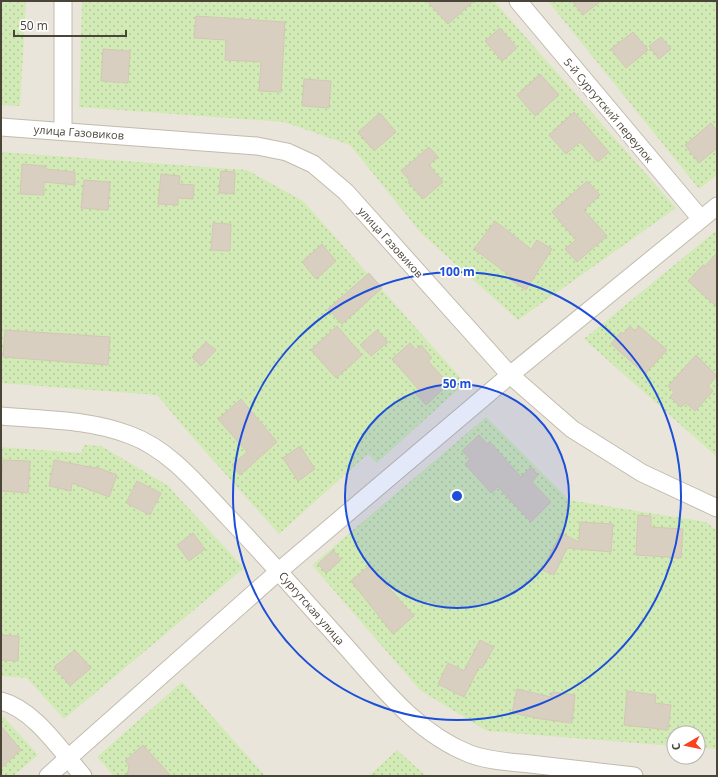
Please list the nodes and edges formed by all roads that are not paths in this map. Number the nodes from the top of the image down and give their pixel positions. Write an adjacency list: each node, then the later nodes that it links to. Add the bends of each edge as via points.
1 (63, 1): 4 (street)
2 (518, 1): 6 (street, 5-й Сургутский переулок)
3 (1, 127): 4 (street, улица Газовиков)
4 (63, 131): 7 (street, улица Газовиков, via 257,146 287,152 313,164 346,192)
5 (717, 206): 6 (street)
6 (701, 219): 7 (street)
7 (510, 375): 9 (street, улица Газовиков, via 572,429 642,473); 10 (street)
8 (1, 416): 10 (street, Сургутская улица, via 82,422 107,427 159,450 186,473)
9 (717, 508)
10 (279, 571): 12 (street); 15 (street, Сургутская улица, via 389,696 414,720 440,739 471,754 506,761)
11 (1, 701): 12 (street, via 20,709 35,721)
12 (68, 758): 13 (street); 14 (street)
13 (48, 776)
14 (83, 776)
15 (634, 776)

